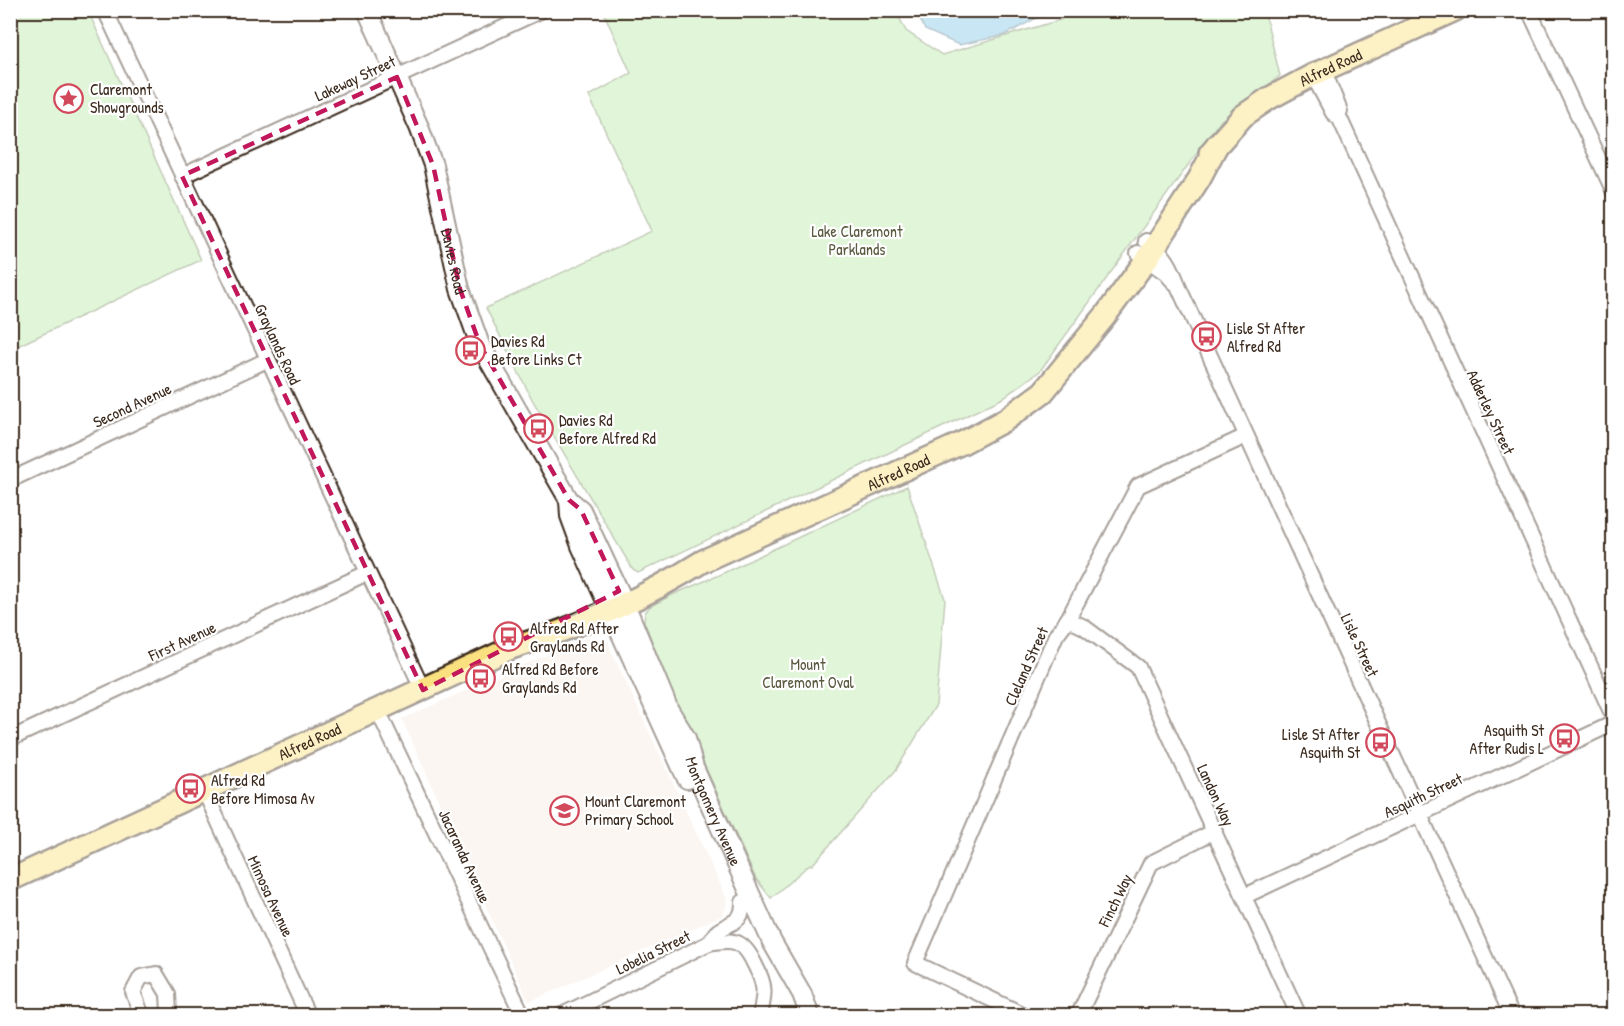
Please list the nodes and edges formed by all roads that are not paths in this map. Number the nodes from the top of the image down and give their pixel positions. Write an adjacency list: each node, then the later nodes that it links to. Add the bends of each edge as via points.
1 (105, 10): 8 (street, Graylands Road)
2 (367, 10): 7 (main road, Davies Road)
3 (542, 10): 7 (street, Lakeway Street)
4 (1455, 10): 6 (main road, Alfred Road)
5 (1529, 10): 9 (street)
6 (1319, 73): 10 (main road, Alfred Road, via 1243,116 1218,143 1199,179); 19 (street, Adderley Street, via 1333,113 1340,119)
7 (397, 77): 8 (street, Lakeway Street); 15 (main road, Davies Road, via 433,165 460,289 480,345 552,466 569,500 570,516)
8 (182, 176): 11 (street, Graylands Road)
9 (1614, 192)
10 (1147, 250): 12 (street, Lisle Street, via 1172,267); 15 (main road, Alfred Road, via 1105,316 1043,392 1005,420 963,443 703,561 665,585)
11 (267, 360): 13 (street, Second Avenue); 14 (street, Graylands Road)
12 (1246, 436): 16 (street, Cleland Street, via 1138,486); 23 (street, Lisle Street)
13 (10, 480)
14 (367, 573): 17 (street, Graylands Road); 21 (street, First Avenue)
15 (615, 601): 17 (main road, Alfred Road, via 551,622 511,648); 26 (main road, Montgomery Avenue, via 686,738)
16 (1068, 619): 24 (street, Landon Way, via 1138,667); 36 (street, Cleland Street, via 1056,635 915,963)
17 (423, 690): 18 (main road, Alfred Road)
18 (378, 711): 22 (main road, Alfred Road); 32 (street, Jacaranda Avenue)
19 (1614, 718)
20 (1614, 723): 23 (street, Asquith Street)
21 (10, 739)
22 (204, 790): 25 (main road, Alfred Road); 31 (street, Mimosa Avenue)
23 (1419, 816): 27 (street, Asquith Street); 39 (street, Lisle Street)
24 (1215, 831): 27 (street, Landon Way); 37 (street, Finch Way, via 1151,863)
25 (10, 880)
26 (742, 894): 28 (street, Lobelia Street, via 739,918 716,932); 35 (main road, Montgomery Avenue, via 778,977 795,1005)
27 (1245, 896): 38 (street, Landon Way)
28 (709, 944): 33 (street, Lobelia Street); 34 (street, via 734,941 748,950 765,984)
29 (142, 1016): 30 (street, via 133,992 141,977 156,974 168,994)
30 (166, 1016)
31 (308, 1016)
32 (523, 1016)
33 (560, 1016)
34 (760, 1016)
35 (808, 1016)
36 (1026, 1016)
37 (1078, 1016)
38 (1299, 1016)
39 (1512, 1016)

